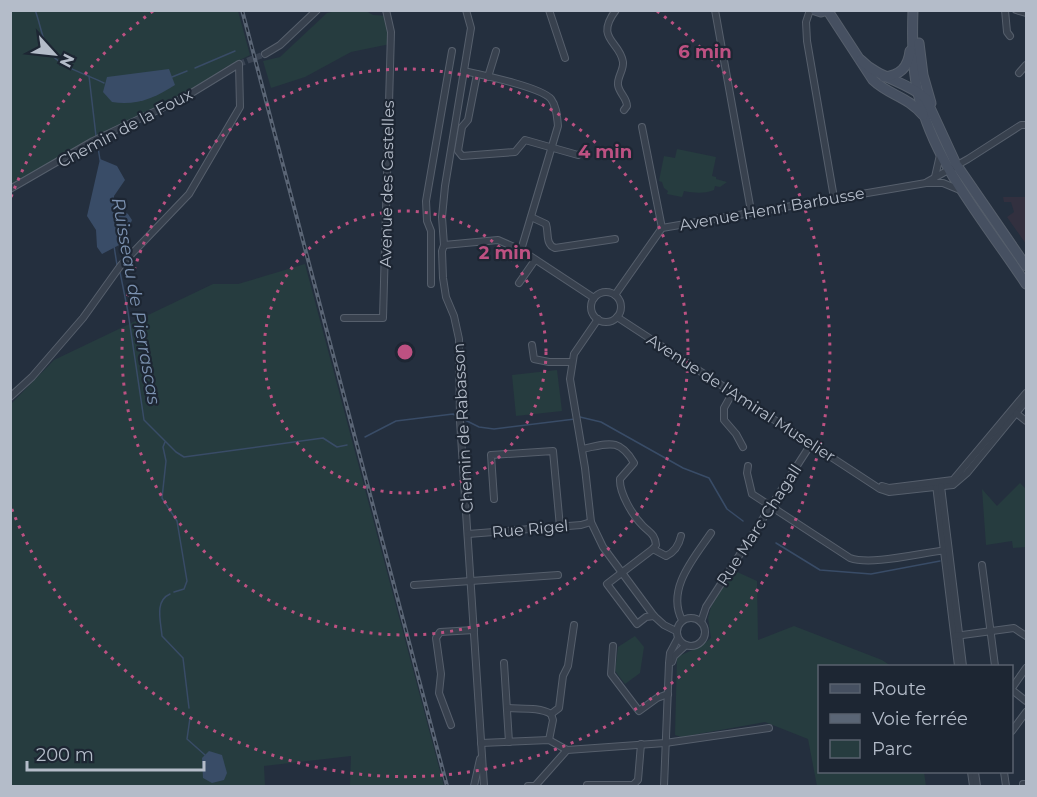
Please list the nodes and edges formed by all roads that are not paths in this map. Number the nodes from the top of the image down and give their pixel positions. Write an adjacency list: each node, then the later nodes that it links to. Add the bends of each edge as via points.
1 (317, 10): 19 (street)
2 (386, 10): 60 (street, Avenue des Castelles, via 391,32 383,318)
3 (466, 10): 23 (street, Chemin de Rabasson, via 471,28)
4 (549, 10): 20 (street)
5 (616, 10): 29 (street, via 608,33 622,60 618,82 627,102)
6 (715, 10): 46 (street)
7 (810, 10): 45 (street, via 807,41)
8 (815, 10): 13 (main road)
9 (913, 10): 15 (main road)
10 (918, 10): 32 (main road, via 921,64)
11 (1005, 10): 16 (street)
12 (1016, 10): 14 (street)
13 (828, 11): 21 (main road)
14 (1026, 13)
15 (913, 31): 27 (main road, via 906,66 900,73); 28 (main road)
16 (1010, 36)
17 (452, 51): 35 (street)
18 (496, 51): 26 (street)
19 (266, 53)
20 (565, 58)
21 (861, 60): 27 (main road); 30 (main road, via 882,88 913,103)
22 (1026, 65): 24 (street)
23 (464, 71): 25 (street); 37 (street, Chemin de Rabasson)
24 (1019, 73)
25 (477, 74): 26 (street); 34 (street, via 468,120 462,127 458,151 462,156 515,152 525,140)
26 (489, 77): 34 (street, via 537,90 550,98 557,111 558,126)
27 (884, 77): 28 (main road)
28 (918, 92): 30 (main road); 32 (main road, via 926,99)
29 (624, 110)
30 (926, 117): 38 (main road)
31 (1026, 125): 39 (street, via 1021,124)
32 (938, 126): 39 (main road)
33 (642, 127): 48 (street)
34 (551, 148): 36 (street, via 578,155); 47 (street)
35 (434, 150): 37 (street); 55 (street, via 426,201 431,231)
36 (584, 152)
37 (450, 153): 50 (street, Chemin de Rabasson, via 442,217)
38 (941, 153): 39 (main road); 40 (street)
39 (955, 169): 40 (street, Avenue Henri Barbusse); 42 (street); 44 (main road); 53 (main road)
40 (935, 178): 41 (street, Avenue Henri Barbusse)
41 (926, 183): 42 (street, Avenue Henri Barbusse); 45 (street, Avenue Henri Barbusse)
42 (943, 183): 44 (street, Avenue Henri Barbusse)
43 (10, 189): 66 (street, Chemin de la Foux, via 239,64 240,107 189,194 121,265 77,325)
44 (964, 191): 56 (main road)
45 (834, 198): 46 (street, Avenue Henri Barbusse)
46 (751, 211): 48 (street, Avenue Henri Barbusse)
47 (531, 217): 49 (street, via 546,224 548,241 555,248); 51 (street)
48 (662, 228): 57 (street, Avenue Henri Barbusse)
49 (615, 239)
50 (444, 245): 51 (street, via 498,240); 80 (street, Chemin de Rabasson, via 446,297 459,339)
51 (521, 250): 52 (street)
52 (535, 260): 54 (street); 58 (street)
53 (1026, 266)
54 (519, 283)
55 (431, 284)
56 (1026, 284)
57 (615, 295): 58 (street, via 604,292); 59 (street, via 621,305)
58 (594, 298): 61 (street, via 591,307)
59 (617, 317): 61 (street, via 606,322); 64 (street, Avenue de l'Amiral Muselier)
60 (344, 318)
61 (598, 319): 63 (street)
62 (532, 345): 63 (street, via 534,359)
63 (572, 362): 72 (street, via 570,379)
64 (732, 392): 70 (street, Avenue de l'Amiral Muselier); 71 (street, via 724,408 724,420)
65 (1026, 393): 74 (street, via 957,476)
66 (10, 397)
67 (1026, 401): 68 (street)
68 (1016, 413): 69 (street); 74 (street, via 959,481)
69 (1026, 422)
70 (811, 444): 74 (street, Avenue de l'Amiral Muselier, via 889,492); 76 (street, Rue Marc Chagall)
71 (743, 447)
72 (582, 449): 77 (street); 82 (street, via 611,443 628,452 634,463 620,479 620,492 643,526 651,531 656,545)
73 (748, 466): 76 (street, via 752,494)
74 (938, 485): 83 (street)
75 (494, 499): 78 (street, via 491,455 554,451)
76 (771, 507): 83 (street, via 857,560); 89 (street, Rue Marc Chagall)
77 (591, 522): 78 (street, Rue Rigel); 85 (street, via 603,547)
78 (560, 527): 80 (street, Rue Rigel)
79 (711, 533): 92 (street, via 680,583 677,603)
80 (468, 534): 87 (street, Chemin de Rabasson)
81 (681, 536): 82 (street, via 669,555)
82 (653, 549): 85 (street)
83 (946, 550): 98 (street)
84 (982, 565): 96 (street)
85 (623, 572): 90 (street); 90 (street, via 607,584 637,624 646,617)
86 (558, 575): 87 (street)
87 (471, 582): 88 (street); 95 (street, Chemin de Rabasson)
88 (414, 585)
89 (706, 607): 91 (street, Rue Marc Chagall); 93 (street, Rue Marc Chagall)
90 (656, 618): 92 (street); 97 (street)
91 (695, 618): 92 (street); 93 (street)
92 (681, 621): 97 (street)
93 (701, 622): 100 (street, via 704,638 695,646)
94 (574, 625): 114 (street, via 559,708)
95 (474, 630): 115 (street, via 440,632 436,638 441,674 439,693); 121 (street, Chemin de Rabasson)
96 (991, 631): 98 (street); 99 (street, via 1014,628); 105 (street)
97 (677, 635): 100 (street); 106 (street)
98 (956, 636): 103 (street); 104 (street)
99 (1026, 636)
100 (686, 645): 106 (street, via 674,656)
101 (613, 646): 110 (street, via 611,674 639,711)
102 (504, 663): 112 (street)
103 (958, 665)
104 (963, 665)
105 (995, 665)
106 (669, 668): 110 (street)
107 (1026, 668): 108 (street)
108 (1013, 686)
109 (1013, 691): 111 (street)
110 (668, 694): 120 (street)
111 (1026, 701)
112 (508, 708): 114 (street); 119 (street)
113 (1026, 712): 117 (street)
114 (551, 714): 118 (street)
115 (451, 725)
116 (769, 728): 120 (street)
117 (1013, 728)
118 (549, 740): 119 (street); 123 (street)
119 (509, 742): 121 (street)
120 (665, 742): 122 (street); 128 (street)
121 (481, 743): 125 (street, Chemin de Rabasson); 126 (street, Chemin de Rabasson)
122 (641, 744): 123 (street); 124 (street, via 638,780 633,785)
123 (567, 750): 127 (street, via 535,786)
124 (587, 785)
125 (474, 786)
126 (484, 786)
127 (528, 786)
128 (664, 786)

